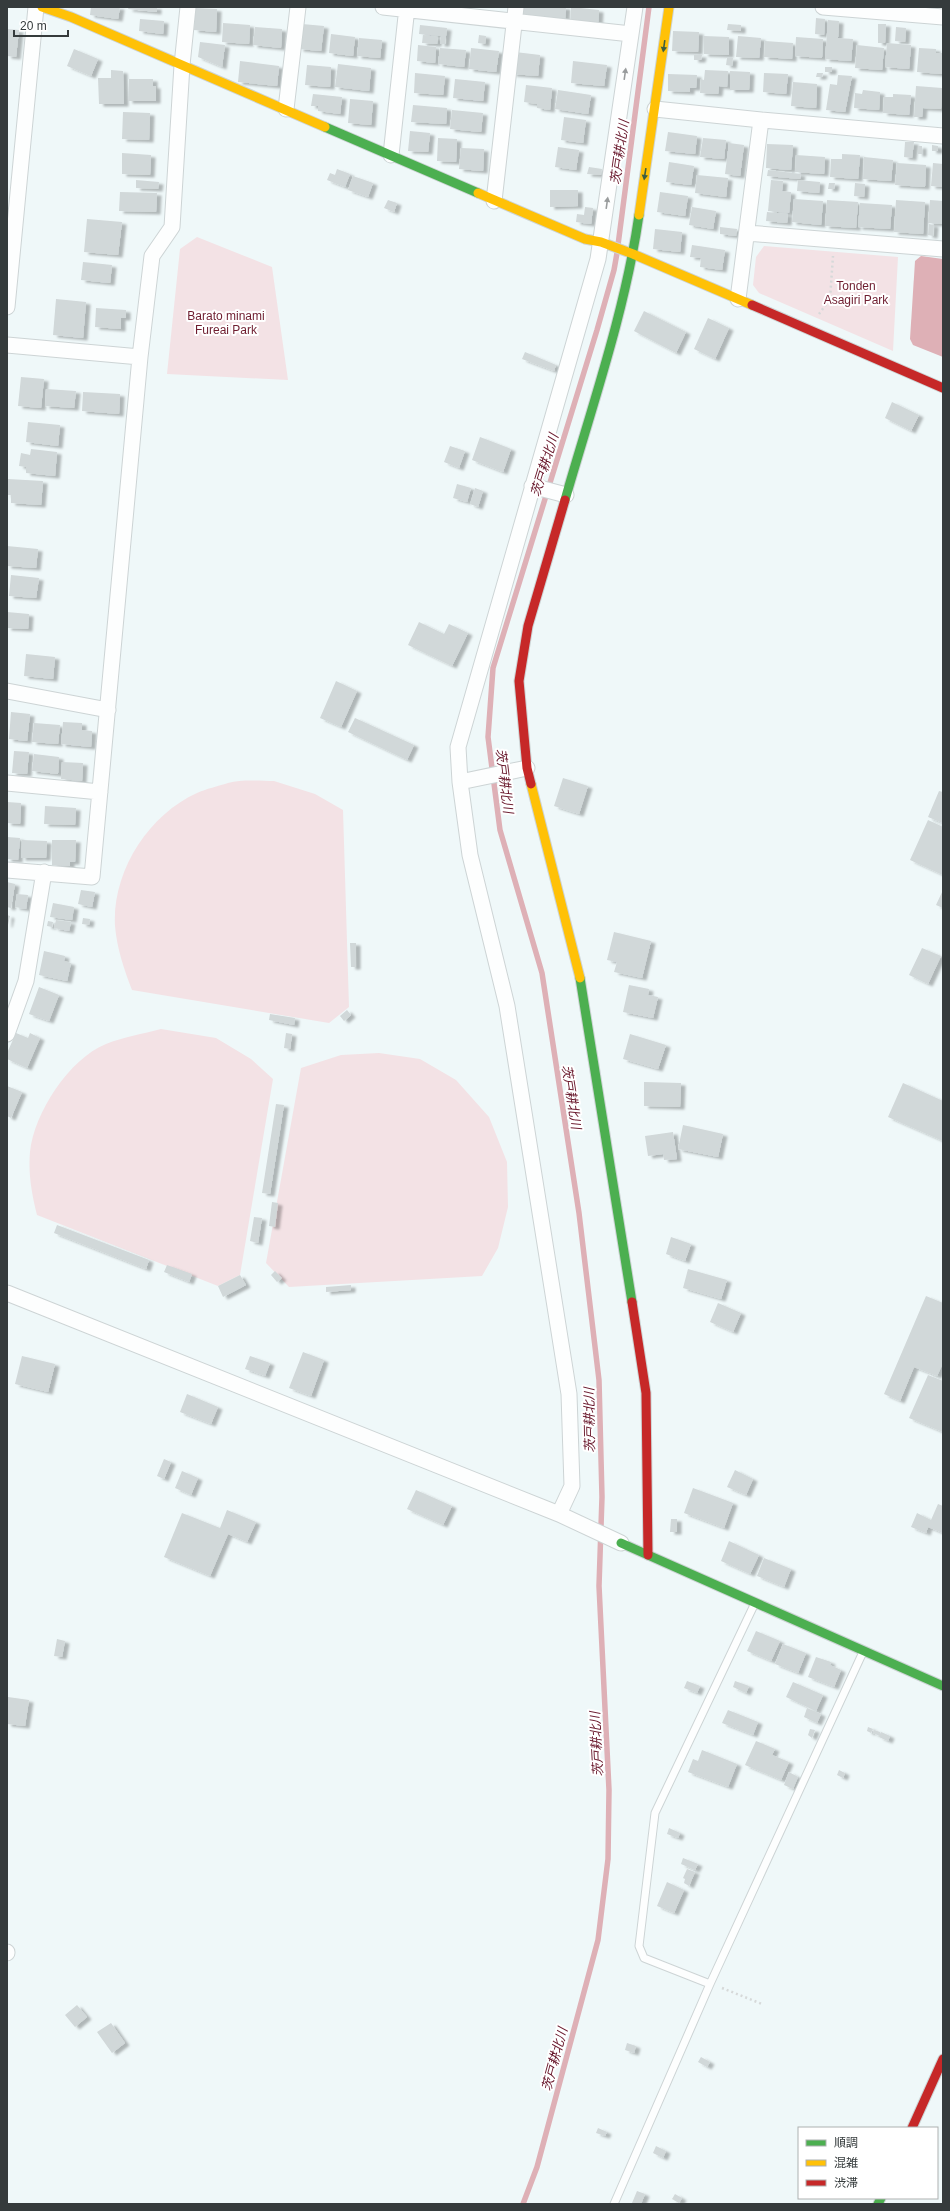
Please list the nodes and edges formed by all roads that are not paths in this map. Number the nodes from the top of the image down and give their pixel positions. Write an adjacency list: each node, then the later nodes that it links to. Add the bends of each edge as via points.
1 (36, 7): 26 (street)
2 (42, 7): 10 (street)
3 (188, 7): 14 (street)
4 (298, 7): 15 (street)
5 (383, 7): 9 (street)
6 (635, 7): 13 (street)
7 (669, 7): 16 (street, one-way to 16)
8 (823, 7): 12 (street)
9 (407, 8): 11 (street); 19 (street)
10 (72, 12): 14 (street)
11 (515, 14): 13 (street); 20 (street)
12 (943, 17)
13 (631, 34): 22 (street, one-way to 13)
14 (182, 65): 15 (street); 28 (street, via 172,227 152,256)
15 (286, 109): 19 (street)
16 (655, 109): 17 (street); 24 (street, one-way to 24)
17 (761, 120): 18 (street); 21 (street)
18 (943, 136)
19 (391, 155): 20 (street)
20 (494, 201): 22 (street, via 585,239)
21 (747, 233): 23 (street); 25 (street)
22 (606, 244): 24 (street); 30 (street)
23 (943, 249)
24 (633, 254): 25 (street); 31 (street, via 614,328)
25 (738, 299): 29 (street)
26 (7, 307)
27 (7, 345): 28 (street)
28 (140, 357): 33 (street)
29 (943, 388)
30 (537, 487): 31 (street); 35 (street, via 458,747)
31 (562, 494): 34 (street, via 528,626 519,681)
32 (7, 690): 33 (street)
33 (108, 710): 37 (street)
34 (527, 768): 35 (street); 44 (street, via 582,988 646,1393)
35 (460, 782): 42 (street, via 470,855 507,1006 569,1394 572,1486)
36 (7, 783): 37 (street)
37 (100, 792): 39 (street, via 92,877)
38 (7, 870): 39 (street)
39 (44, 872): 40 (street, via 26,981)
40 (8, 1029)
41 (7, 1292): 42 (street)
42 (558, 1514): 43 (street)
43 (621, 1543): 44 (street)
44 (648, 1555): 45 (street)
45 (755, 1603): 46 (street); 48 (lane, via 655,1813 639,1946 644,1958)
46 (863, 1651): 47 (street); 48 (lane)
47 (943, 1686)
48 (710, 1984): 51 (lane)
49 (943, 2059): 50 (street)
50 (912, 2127)
51 (614, 2204)

